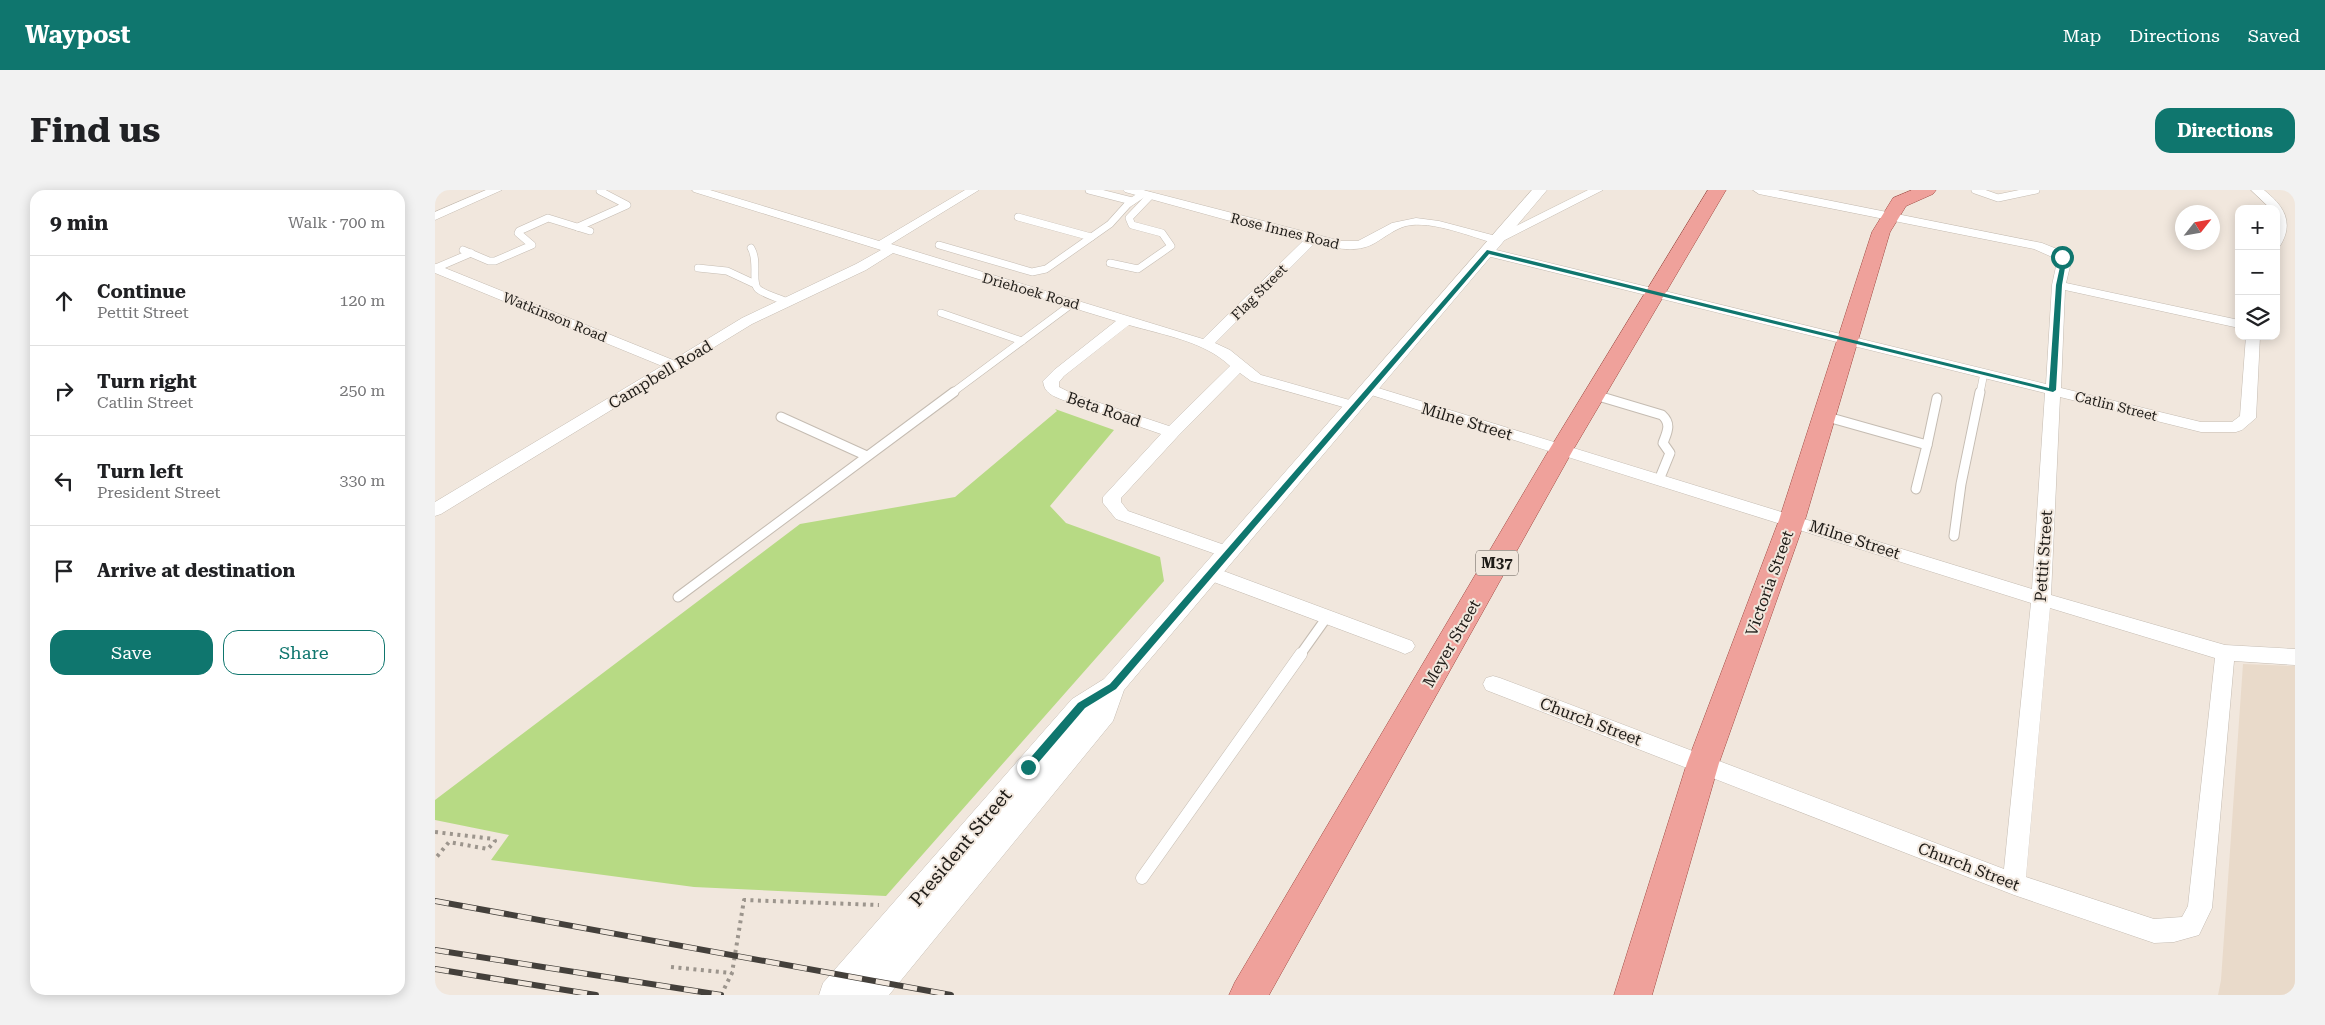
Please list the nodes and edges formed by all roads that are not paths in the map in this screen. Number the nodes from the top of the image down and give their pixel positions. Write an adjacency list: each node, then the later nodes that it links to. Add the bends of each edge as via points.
1 (496, 190): 19 (street)
2 (698, 190): 29 (street, Driehoek Road)
3 (973, 190): 29 (street, Campbell Road)
4 (1089, 190): 15 (lane)
5 (1540, 190): 27 (street, President Street)
6 (1597, 190): 27 (street)
7 (1717, 190): 37 (main road, Meyer Street / M37)
8 (1759, 190): 16 (street)
9 (1927, 190): 16 (main road)
10 (1975, 190): 11 (lane, via 1995,199)
11 (2036, 190)
12 (2257, 190): 17 (street)
13 (600, 192): 21 (lane, via 627,205)
14 (1147, 195): 15 (street, Rose Innes Road); 25 (street, Rose Innes Road); 32 (lane, via 1129,222 1162,233 1171,246 1138,269)
15 (1130, 196): 24 (lane, via 1115,220)
16 (1892, 203): 36 (street, Pettit Street, via 2037,246 2062,257 2064,262); 43 (main road, Victoria Street)
17 (2275, 205)
18 (2280, 212): 22 (street)
19 (435, 216)
20 (1018, 217): 24 (lane)
21 (578, 227): 23 (lane); 31 (lane, via 548,218 519,231 532,243 529,247 495,261)
22 (2280, 230)
23 (590, 231)
24 (1091, 237): 26 (lane, via 1046,269 1032,272)
25 (1312, 239): 27 (street, Rose Innes Road, via 1353,246 1367,242 1394,226 1424,222); 46 (street, Flag Street)
26 (939, 245)
27 (1492, 246): 37 (street, Catlin Street); 50 (street, President Street)
28 (751, 248): 35 (lane, via 756,256)
29 (885, 248): 38 (street, Campbell Road, via 861,267); 39 (street, Driehoek Road)
30 (463, 250): 31 (lane)
31 (471, 254): 33 (lane)
32 (1110, 262)
33 (436, 268): 47 (street, Watkinson Road)
34 (698, 268): 35 (lane, via 727,271)
35 (755, 284): 38 (lane, via 759,290)
36 (2059, 285): 42 (street); 51 (street, Pettit Street)
37 (1655, 292): 43 (street, Catlin Street); 52 (main road, Meyer Street / M37)
38 (787, 302): 47 (street, Campbell Road, via 747,320)
39 (1073, 303): 41 (street, Driehoek Road); 45 (lane)
40 (941, 313): 45 (lane)
41 (1128, 319): 46 (street, Driehoek Road); 58 (street, Beta Road, via 1059,373 1051,381 1051,386 1055,392 1068,397)
42 (2235, 323)
43 (1847, 339): 49 (street, Catlin Street); 56 (main road, Victoria Street)
44 (2253, 340): 57 (street)
45 (1022, 341): 61 (lane)
46 (1206, 344): 48 (street, Driehoek Road, via 1225,353)
47 (675, 366): 64 (street, Campbell Road)
48 (1239, 366): 54 (street, Driehoek Road, via 1256,378); 58 (street)
49 (1983, 373): 51 (street, Catlin Street); 66 (lane)
50 (1370, 390): 54 (street, President Street); 60 (street, Milne Street)
51 (2053, 390): 57 (street, Catlin Street, via 2201,427 2236,427); 70 (street, Pettit Street)
52 (1595, 395): 60 (main road, Meyer Street / M37); 62 (lane, via 1668,420 1663,442 1669,453)
53 (1937, 398): 59 (lane)
54 (1355, 406): 67 (street, President Street)
55 (781, 416): 61 (lane)
56 (1823, 416): 59 (lane); 65 (main road, Victoria Street)
57 (2248, 418)
58 (1172, 432): 67 (street, via 1116,491 1112,503 1122,515)
59 (1927, 445): 63 (lane)
60 (1561, 450): 62 (street, Milne Street); 82 (main road, Meyer Street / M37)
61 (867, 456): 69 (lane)
62 (1659, 480): 65 (street, Milne Street)
63 (1916, 489)
64 (435, 510)
65 (1793, 520): 70 (street, Milne Street); 77 (main road, Victoria Street)
66 (1954, 536)
67 (1227, 552): 68 (street, President Street)
68 (1209, 573): 71 (street); 76 (street, President Street)
69 (678, 597)
70 (2041, 598): 73 (street, Milne Street); 79 (street, Pettit Street)
71 (1327, 617): 72 (street); 78 (lane)
72 (1405, 646)
73 (2225, 653): 74 (street, Milne Street); 79 (street, Church Street, via 2200,908 2190,927 2154,931)
74 (2295, 657)
75 (1493, 684): 77 (street, Church Street)
76 (1113, 686): 80 (street, President Street, via 1081,706); 81 (street, President Street, via 1104,713)
77 (1703, 763): 79 (street, Church Street); 83 (main road, Victoria Street)
78 (1142, 878)
79 (2014, 884)
80 (835, 995)
81 (868, 995)
82 (1248, 995)
83 (1633, 995)

